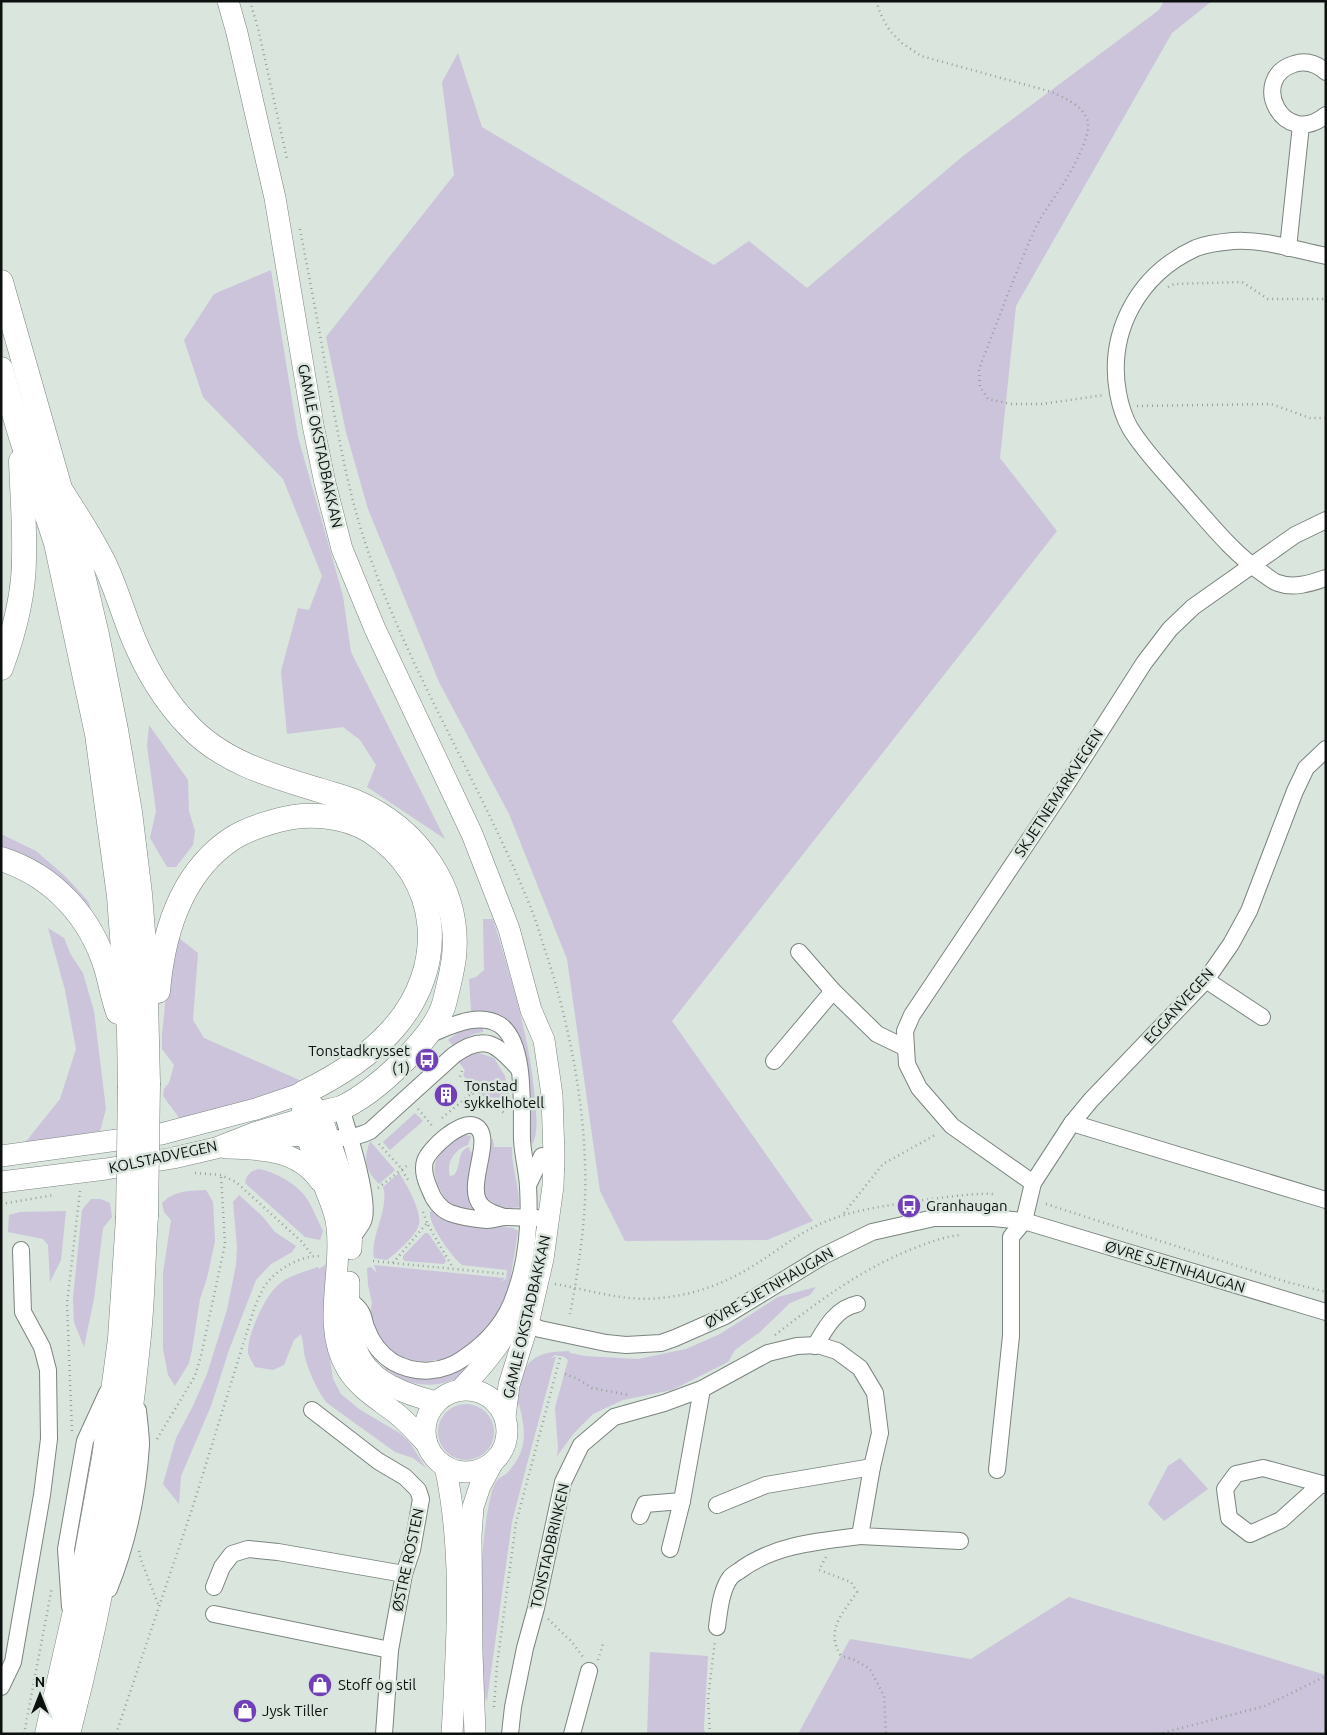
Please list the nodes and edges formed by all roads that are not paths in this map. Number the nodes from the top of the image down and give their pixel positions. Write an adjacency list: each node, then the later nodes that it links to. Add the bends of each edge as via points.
1 (228, 1): 20 (main road, GAMLE OKSTADBAKKAN, via 276,198 313,425 342,549 374,629 472,834 509,929)
2 (1326, 72): 4 (street, via 1316,64 1298,62 1289,65 1276,78 1272,87 1274,105 1284,118)
3 (1326, 115): 4 (street)
4 (1301, 125): 5 (street)
5 (1288, 248): 6 (street); 12 (street, via 1262,242 1234,241 1197,247 1169,264 1136,298 1122,325 1116,354 1119,399 1129,427 1217,533)
6 (1326, 256)
7 (1, 282): 10 (highway)
8 (1, 369): 9 (highway)
9 (21, 437): 14 (highway, via 22,586); 23 (highway, via 56,543 97,734 120,896)
10 (62, 492): 22 (highway, via 106,567 151,674 188,726 233,759 263,772 356,801 399,827 419,846 443,885 454,932 451,979 442,1010); 27 (highway, via 98,634 130,812 145,957)
11 (1326, 520): 12 (street, SKJETNEMARKVEGEN, via 1295,535)
12 (1251, 566): 13 (street, via 1277,583 1293,586); 24 (street, SKJETNEMARKVEGEN, via 1193,607 1170,629 1144,663 912,1014 905,1031)
13 (1326, 578)
14 (1, 668)
15 (1326, 749): 18 (street, EGGANVEGEN, via 1306,768 1248,911 1231,944)
16 (1, 859): 23 (highway, via 47,881 78,912 107,970 113,998)
17 (799, 952): 19 (street)
18 (1206, 980): 21 (street); 30 (street, EGGANVEGEN)
19 (833, 991): 24 (street, via 877,1034); 25 (street)
20 (531, 1010): 34 (main road, GAMLE OKSTADBAKKAN, via 540,1094); 41 (main road, GAMLE OKSTADBAKKAN, via 544,1040 552,1094 554,1156)
21 (1262, 1017)
22 (428, 1035): 26 (street, via 476,1019 499,1024 514,1042); 29 (highway, via 374,1087)
23 (129, 1037): 27 (highway)
24 (906, 1048): 36 (street, SKJETNEMARKVEGEN, via 907,1064 919,1088 952,1126)
25 (774, 1061)
26 (519, 1069): 31 (street, via 494,1045 484,1043 464,1047 370,1131); 37 (street, via 522,1144)
27 (139, 1084): 28 (highway, via 164,949 178,902 187,886 210,857 234,837 288,817 315,816 350,822 369,830 404,860 425,899 430,940 419,988 406,1014 392,1031 347,1069); 50 (highway, bridge, via 139,1342)
28 (303, 1093): 29 (main road); 33 (main road, KOLSTADVEGEN, via 161,1134)
29 (320, 1123): 31 (street); 31 (street); 32 (main road, KOLSTADVEGEN, via 257,1132); 38 (main road); 43 (main road, via 347,1191)
30 (1072, 1123): 36 (street, EGGANVEGEN); 39 (street)
31 (350, 1138): 43 (street, via 364,1201 364,1219)
32 (216, 1148): 35 (main road, KOLSTADVEGEN, via 106,1169); 38 (main road, via 263,1149 290,1156 303,1162)
33 (1, 1156)
34 (542, 1156): 37 (street); 41 (main road, GAMLE OKSTADBAKKAN)
35 (1, 1182)
36 (1033, 1183): 42 (street, EGGANVEGEN)
37 (528, 1185): 41 (street)
38 (325, 1188): 56 (main road, via 334,1209 339,1243 334,1310 338,1346 347,1368 360,1386 413,1428)
39 (1326, 1200)
40 (504, 1217): 40 (street, via 485,1209 477,1200 475,1191 481,1134 473,1125 465,1124 444,1138 426,1159 425,1178 432,1197 447,1212 489,1220); 41 (street)
41 (538, 1218): 48 (main road, GAMLE OKSTADBAKKAN, via 543,1260)
42 (1024, 1221): 47 (street, ØVRE SJETNHAUGAN); 48 (street, ØVRE SJETNHAUGAN, via 934,1218 872,1232 823,1256 725,1316 661,1343 606,1343); 60 (street, via 1011,1237 1011,1336)
43 (352, 1238): 45 (main road)
44 (22, 1250): 75 (street, via 23,1312 42,1347 48,1370 49,1440 13,1662)
45 (348, 1298): 48 (street, via 362,1312 369,1336 378,1350 392,1361 421,1370 444,1369 458,1363); 53 (main road, via 350,1326 362,1362 377,1379 389,1386)
46 (857, 1304): 49 (street, via 848,1306 829,1323)
47 (1326, 1312)
48 (515, 1321): 52 (main road, GAMLE OKSTADBAKKAN, via 482,1367); 55 (main road, GAMLE OKSTADBAKKAN)
49 (815, 1346): 51 (street, TONSTADBRINKEN, via 797,1346 768,1353); 59 (street, TONSTADBRINKEN, via 837,1351 860,1368 875,1393 880,1433)
50 (126, 1374): 72 (highway, via 115,1517); 72 (street, via 85,1440 66,1549)
51 (702, 1389): 62 (street); 81 (street, TONSTADBRINKEN, via 614,1417 581,1445 563,1482 525,1648)
52 (460, 1390): 53 (main road); 55 (main road, via 474,1390 487,1395 498,1404)
53 (436, 1402): 56 (main road, via 425,1422)
54 (312, 1410): 68 (street, ØSTRE ROSTEN, via 378,1461 406,1477 418,1490 421,1500)
55 (505, 1417): 57 (main road, via 506,1441)
56 (426, 1444): 58 (main road)
57 (493, 1462): 58 (main road, via 470,1472); 80 (main road, via 473,1507 471,1536)
58 (445, 1466): 79 (main road, via 453,1505 457,1567)
59 (872, 1467): 63 (street, via 766,1485); 65 (street, TONSTADBRINKEN)
60 (997, 1470)
61 (1323, 1484): 61 (street, via 1263,1468 1236,1474 1225,1489 1229,1518 1250,1534 1281,1520)
62 (682, 1501): 64 (street, via 645,1504); 67 (street)
63 (717, 1505)
64 (640, 1516)
65 (860, 1536): 66 (street); 71 (street, via 813,1542 765,1555 745,1566 730,1578)
66 (960, 1541)
67 (670, 1549)
68 (404, 1574): 69 (street, via 248,1549 232,1554 222,1567); 73 (street, ØSTRE ROSTEN)
69 (214, 1587)
70 (214, 1614): 73 (street)
71 (717, 1626)
72 (82, 1627): 76 (highway); 77 (highway)
73 (390, 1650): 78 (street, ØSTRE ROSTEN)
74 (588, 1663): 82 (street)
75 (1, 1687)
76 (47, 1734)
77 (68, 1734)
78 (384, 1734)
79 (452, 1734)
80 (475, 1734)
81 (510, 1734)
82 (572, 1734)

